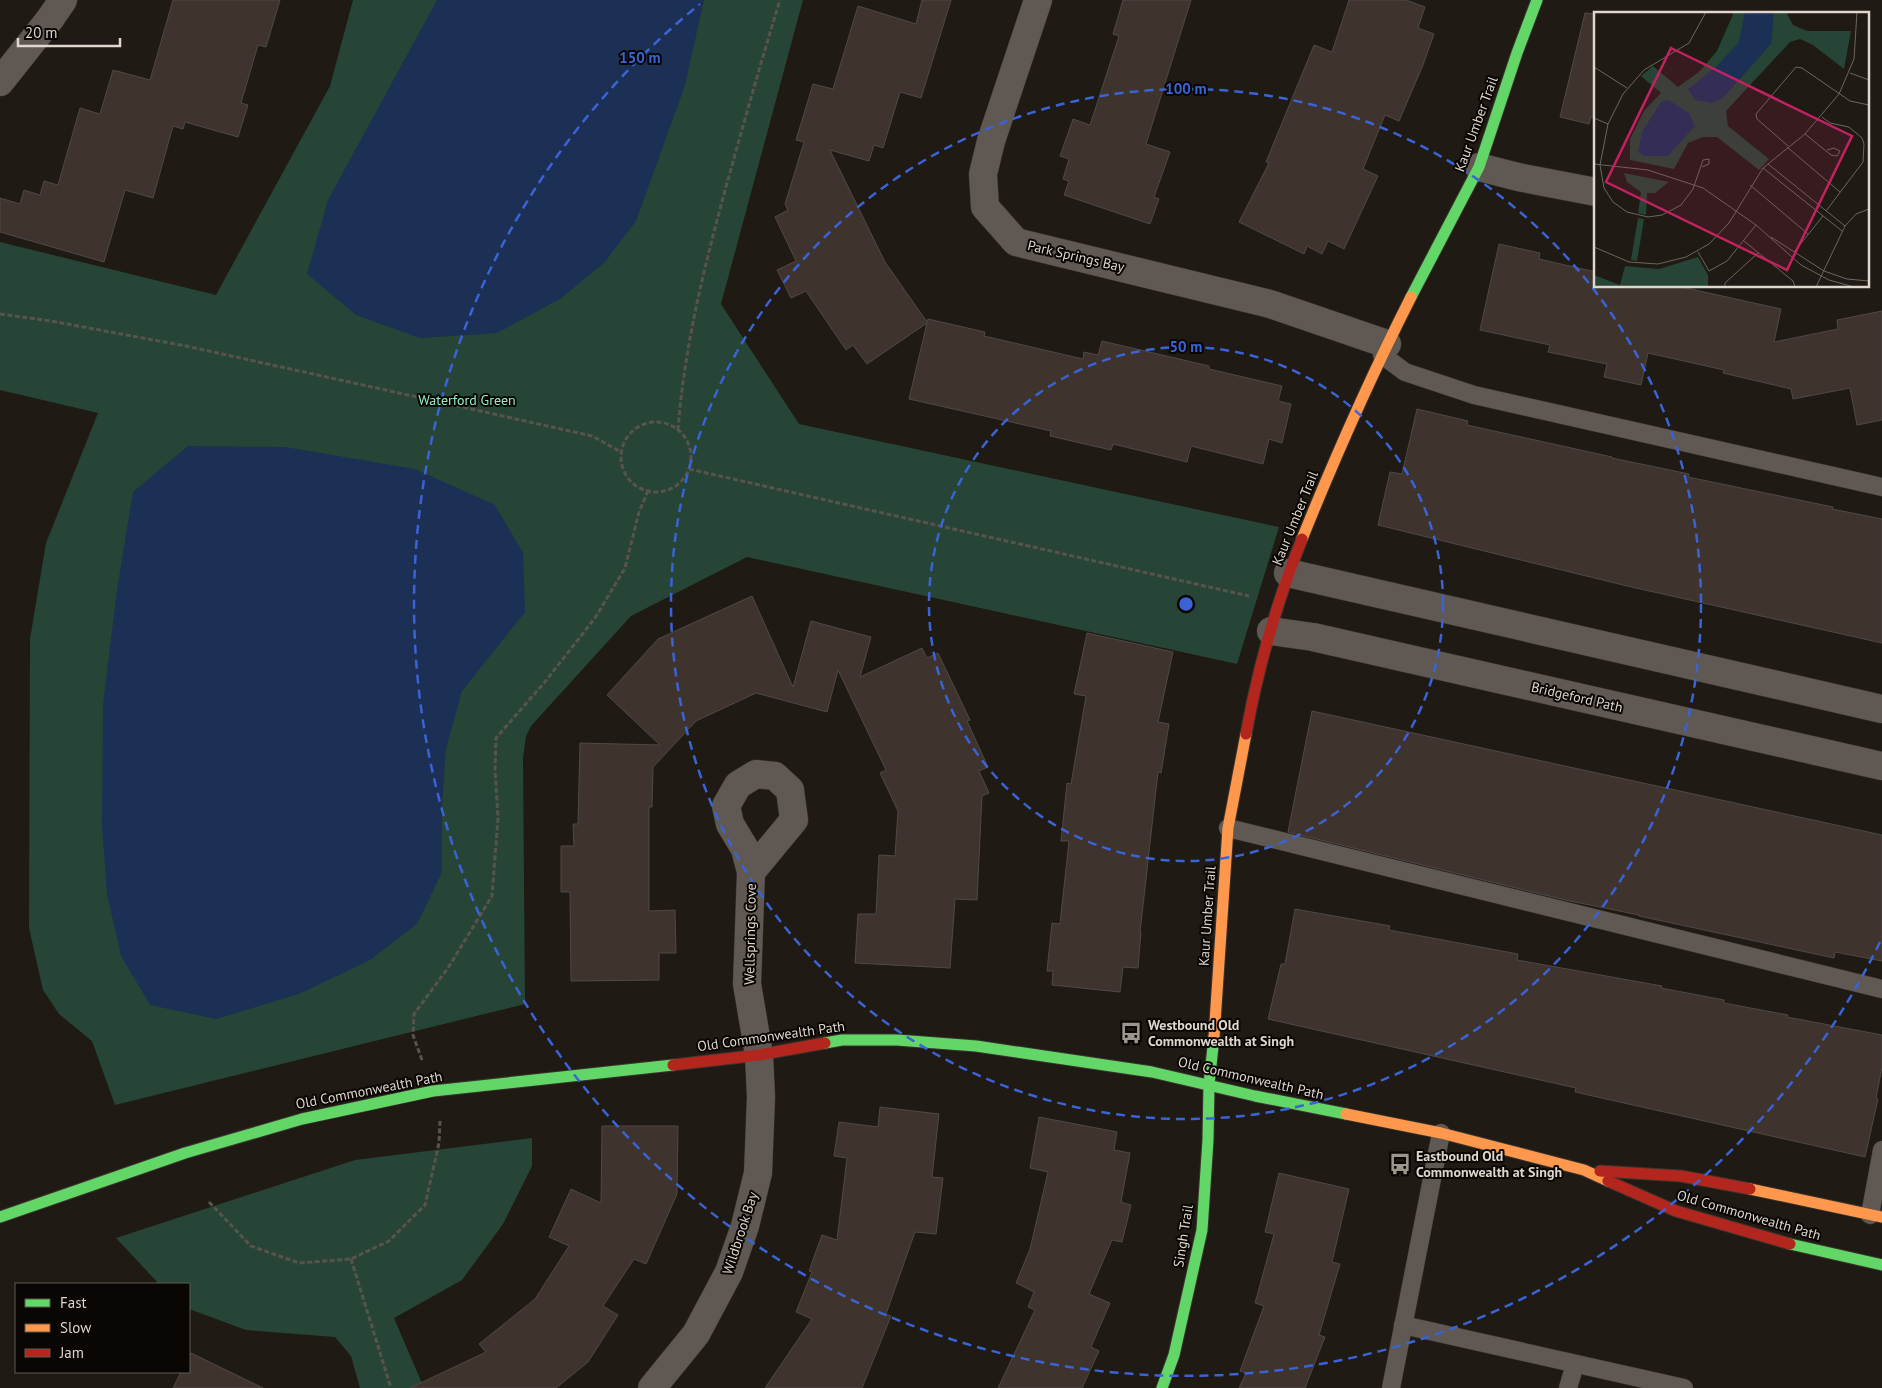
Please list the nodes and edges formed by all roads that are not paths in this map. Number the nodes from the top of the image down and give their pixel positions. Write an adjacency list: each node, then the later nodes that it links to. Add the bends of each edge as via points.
1 (63, 0): 4 (street)
2 (1038, 0): 7 (street, Park Springs Bay, via 983,174 985,207 1016,242 1270,304)
3 (1537, 0): 5 (street, Kaur Umber Trail)
4 (0, 82)
5 (1479, 167): 6 (street); 7 (street, Kaur Umber Trail)
6 (1594, 192)
7 (1385, 350): 8 (lane, via 1405,372 1474,395); 9 (street, Kaur Umber Trail)
8 (1882, 487)
9 (1288, 573): 10 (street, Kaur Umber Trail); 11 (street)
10 (1271, 631): 12 (street, Bridgeford Path); 13 (street, Kaur Umber Trail, via 1250,710)
11 (1882, 709)
12 (1882, 766)
13 (1228, 828): 15 (lane); 17 (street, Kaur Umber Trail)
14 (751, 872): 16 (street, Wellsprings Cove, via 747,984)
15 (1882, 990)
16 (759, 1055): 17 (street, Old Commonwealth Path, via 842,1040 897,1040 1050,1056); 22 (street, Old Commonwealth Path, via 433,1091 302,1118 185,1153); 26 (street, Wildbrook Bay, via 758,1173 745,1226 729,1272 696,1334)
17 (1209, 1084): 18 (street, Old Commonwealth Path); 27 (street, Singh Trail, via 1202,1230 1174,1355)
18 (1441, 1133): 20 (street, Old Commonwealth Path); 24 (lane)
19 (1882, 1150): 21 (lane)
20 (1584, 1170): 21 (street, Old Commonwealth Path, via 1681,1176); 23 (street, Old Commonwealth Path, via 1676,1211 1775,1241)
21 (1876, 1216)
22 (0, 1217)
23 (1882, 1265)
24 (1403, 1325): 25 (lane); 28 (lane)
25 (1575, 1364): 29 (lane); 30 (lane)
26 (652, 1388)
27 (1162, 1388)
28 (1390, 1388)
29 (1568, 1388)
30 (1684, 1388)

